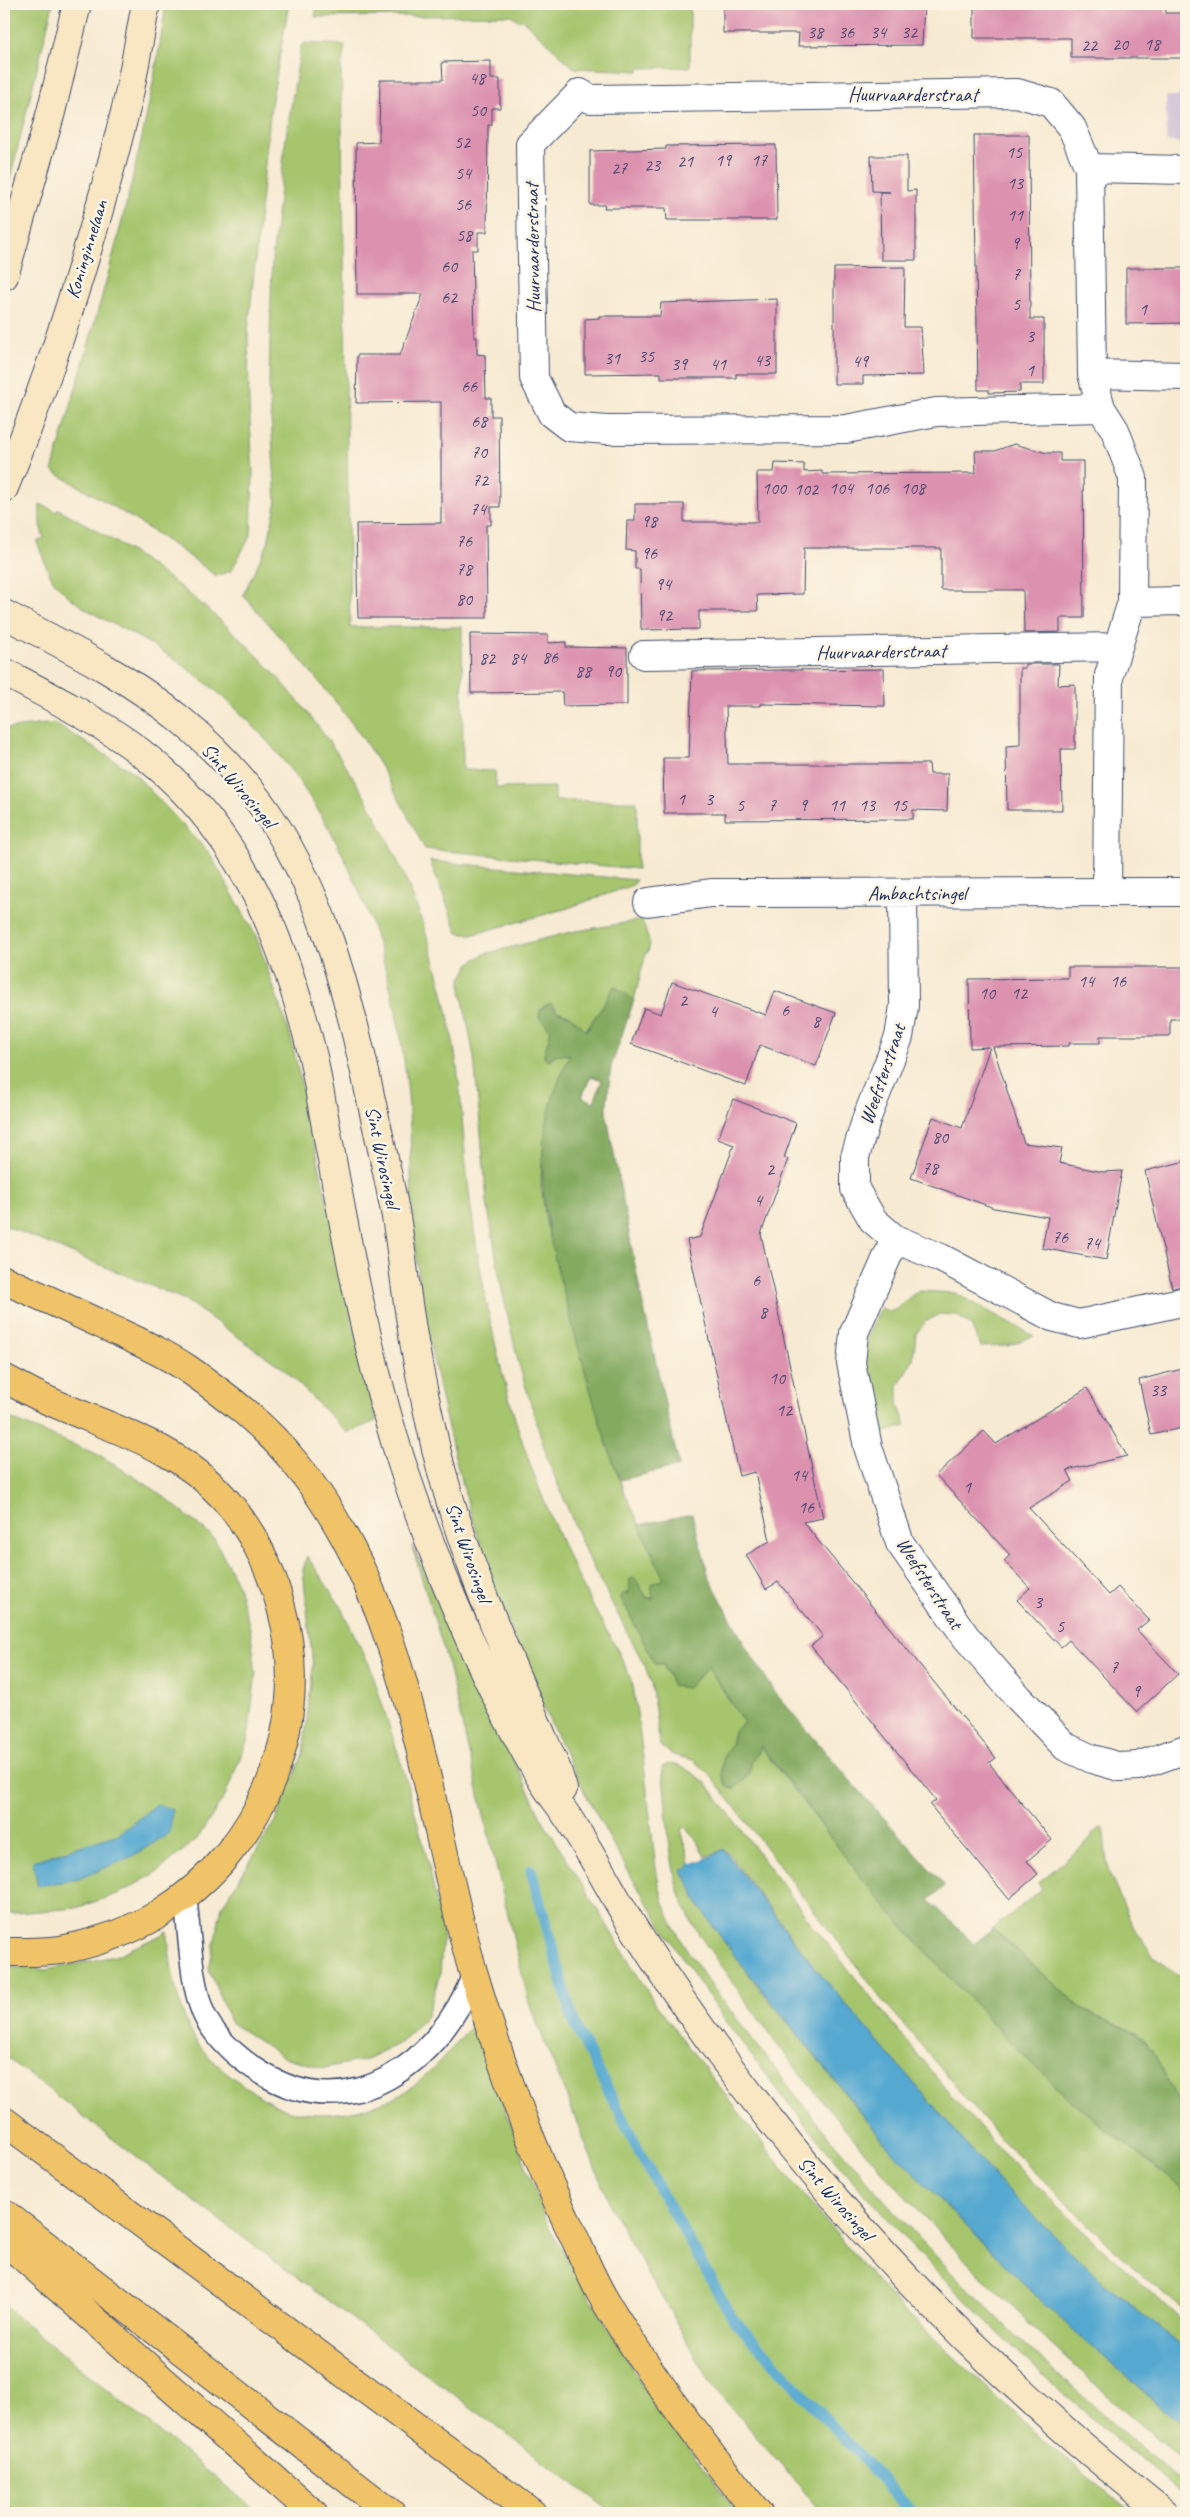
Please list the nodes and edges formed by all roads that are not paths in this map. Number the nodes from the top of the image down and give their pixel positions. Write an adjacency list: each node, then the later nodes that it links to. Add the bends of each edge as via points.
1 (77, 4): 5 (main road, via 52,112)
2 (146, 4): 9 (main road, Koninginnelaan, via 126,107 97,215 46,375)
3 (1089, 168): 4 (street); 6 (street, Huurvaarderstraat); 8 (street, Huurvaarderstraat, via 1072,128 1051,103 1017,94 590,99 580,92 530,144 534,378 552,414 569,427 607,430 846,429 936,412)
4 (1186, 170)
5 (4, 276)
6 (1092, 374): 7 (street); 8 (street, Huurvaarderstraat)
7 (1186, 376)
8 (1101, 408): 11 (street, Huurvaarderstraat, via 1115,430 1133,478)
9 (4, 488)
10 (1186, 601): 11 (street)
11 (1132, 602): 13 (street, Huurvaarderstraat)
12 (4, 614): 25 (main road, Sint Wirosingel, via 107,669 184,722 261,804 294,860 329,940 359,1046 396,1216 411,1326 437,1451 456,1517 496,1630 557,1770)
13 (1118, 647): 14 (street, Huurvaarderstraat); 16 (street, Huurvaarderstraat, via 1109,675)
14 (644, 655)
15 (4, 672): 25 (main road, Sint Wirosingel, via 97,722 161,769 215,827 253,885 278,941 304,1019 362,1317 405,1471 449,1590 494,1689 540,1778)
16 (1107, 892): 17 (street, Ambachtsingel); 18 (street, Ambachtsingel)
17 (1186, 892)
18 (903, 894): 19 (street, Ambachtsingel, via 711,893); 20 (street, Weefsterstraat, via 904,1006 898,1037 855,1157 855,1189 873,1220)
19 (648, 902)
20 (895, 1239): 22 (street, Weefsterstraat, via 941,1258 1052,1317 1079,1324); 24 (street, Weefsterstraat, via 854,1333 850,1363 868,1447 900,1543 966,1637 1066,1747 1120,1767 1138,1766)
21 (4, 1280): 28 (highway, via 157,1350 186,1367 252,1417 276,1441 297,1464 330,1512 366,1578 395,1656)
22 (1186, 1301)
23 (4, 1378): 26 (highway, via 53,1403 156,1445 184,1462 239,1516 270,1572 286,1625 291,1656 289,1713 278,1763 261,1805 239,1841)
24 (1186, 1749)
25 (574, 1826): 36 (main road, Sint Wirosingel, via 672,1985 718,2052 802,2160 942,2315 1050,2418)
26 (186, 1896): 27 (highway, via 158,1915 103,1939 64,1949); 28 (lane, via 197,1993 208,2021 242,2061 276,2082 308,2093 359,2090 411,2063 445,2028 466,1995)
27 (4, 1952)
28 (474, 1974): 35 (highway, via 519,2112 561,2212 605,2302 699,2441)
29 (4, 2121): 34 (highway)
30 (4, 2213): 33 (highway)
31 (4, 2240): 32 (highway)
32 (313, 2513)
33 (391, 2513)
34 (532, 2513)
35 (758, 2513)
36 (1164, 2513)

